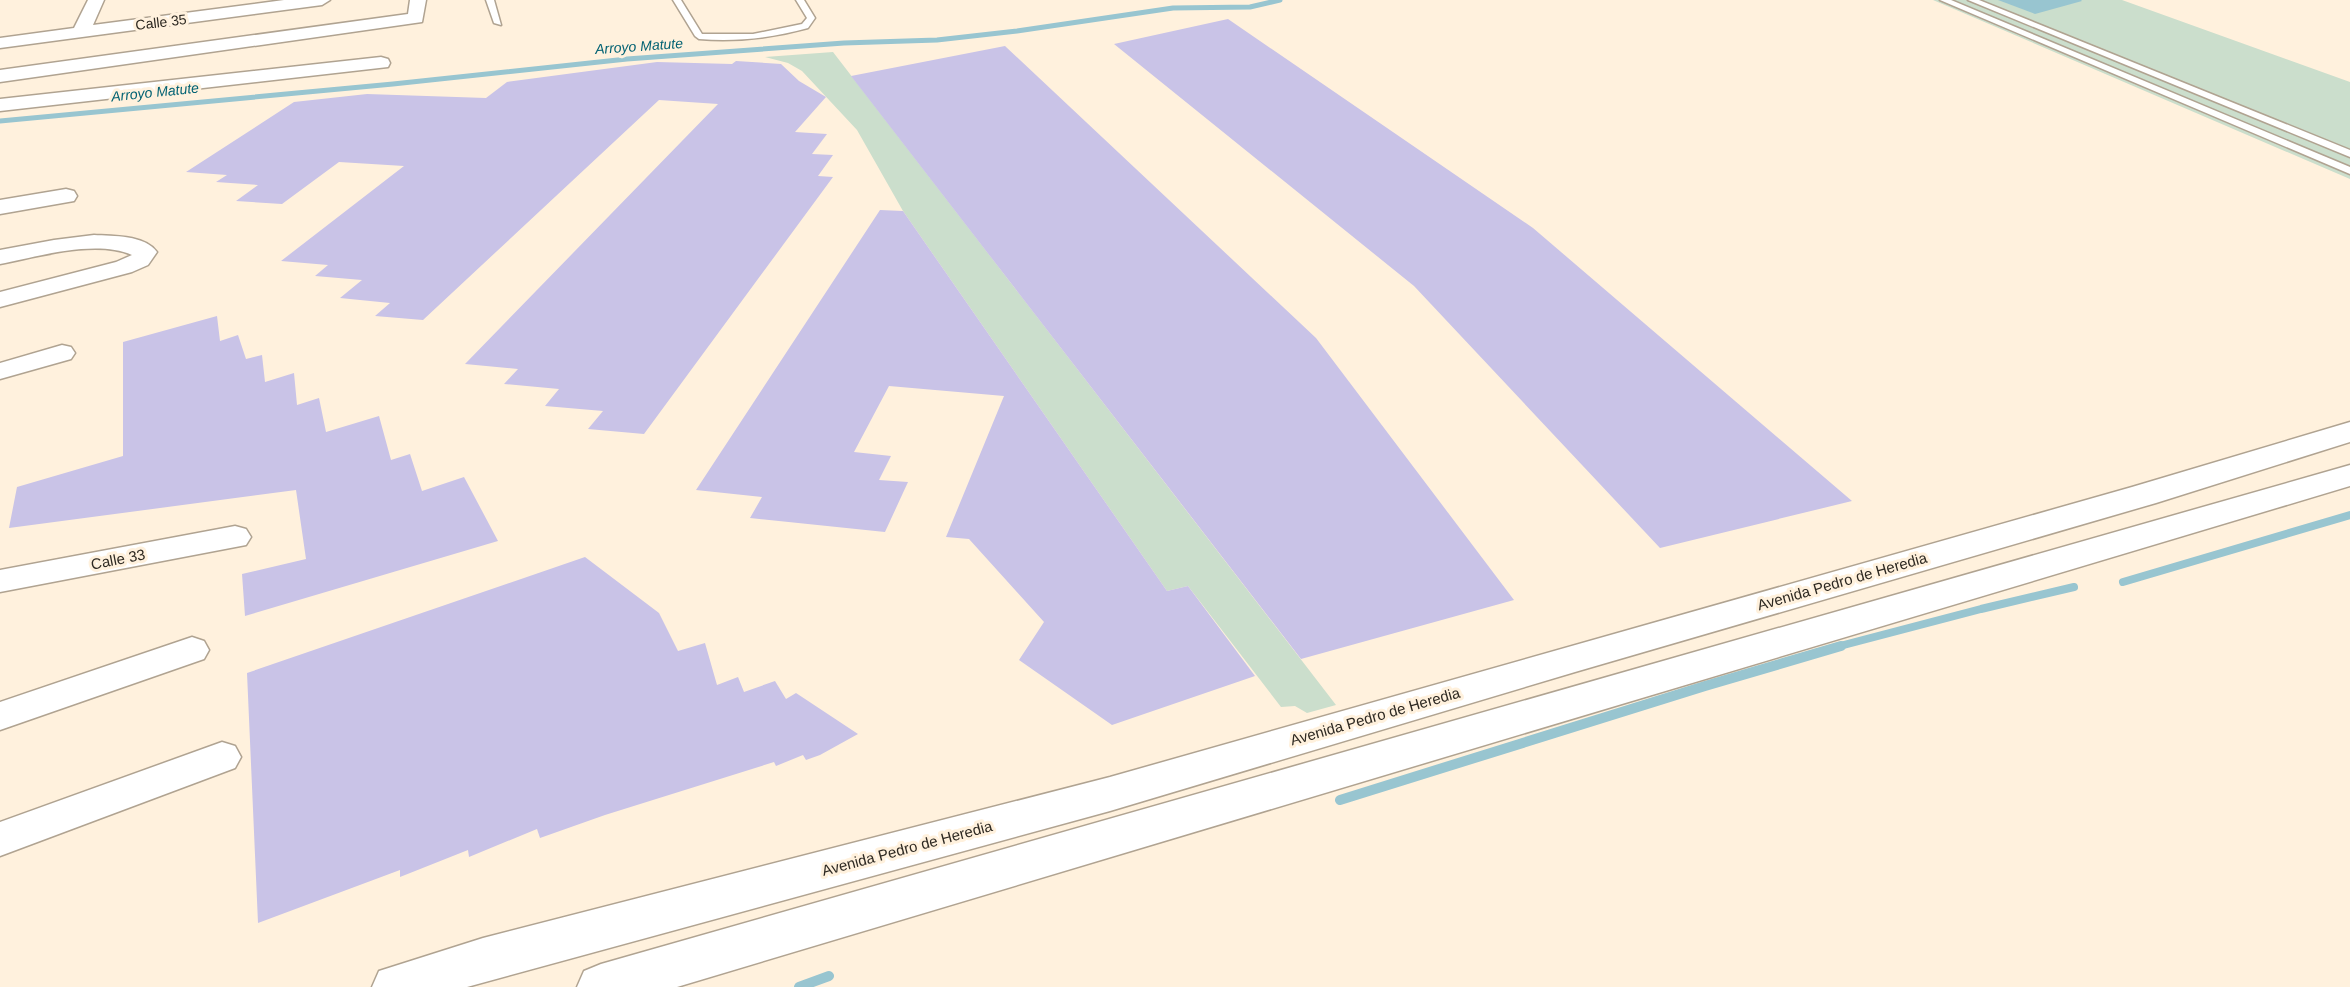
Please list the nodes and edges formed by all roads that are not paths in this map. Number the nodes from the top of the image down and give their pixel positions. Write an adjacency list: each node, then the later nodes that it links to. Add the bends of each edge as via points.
1 (96, 0): 12 (street)
2 (322, 0): 9 (street, Calle 35)
3 (490, 0): 11 (lane)
4 (677, 0): 5 (lane, via 699,36 725,38 806,26 811,18)
5 (800, 0)
6 (1944, 0): 19 (lane)
7 (1972, 0): 18 (lane)
8 (237, 6): 9 (street, Calle 35); 12 (street, Calle 35)
9 (265, 8): 13 (street)
10 (417, 9): 13 (street)
11 (498, 23)
12 (81, 32): 14 (street, Calle 35)
13 (266, 39): 16 (street)
14 (0, 43)
15 (381, 63): 17 (street)
16 (0, 76)
17 (0, 105)
18 (2350, 154)
19 (2350, 171)
20 (66, 196): 21 (street)
21 (0, 207)
22 (0, 257): 23 (street, via 110,242 135,245 145,252 140,260 124,267)
23 (0, 300)
24 (62, 353): 25 (street)
25 (0, 371)
26 (2350, 432): 34 (highway, Avenida Pedro de Heredia, via 1110,794 483,960)
27 (2350, 475): 35 (highway)
28 (235, 537): 29 (street, Calle 33)
29 (0, 581)
30 (192, 650): 31 (street)
31 (0, 716)
32 (222, 756): 33 (street)
33 (0, 839)
34 (396, 987)
35 (601, 987)

